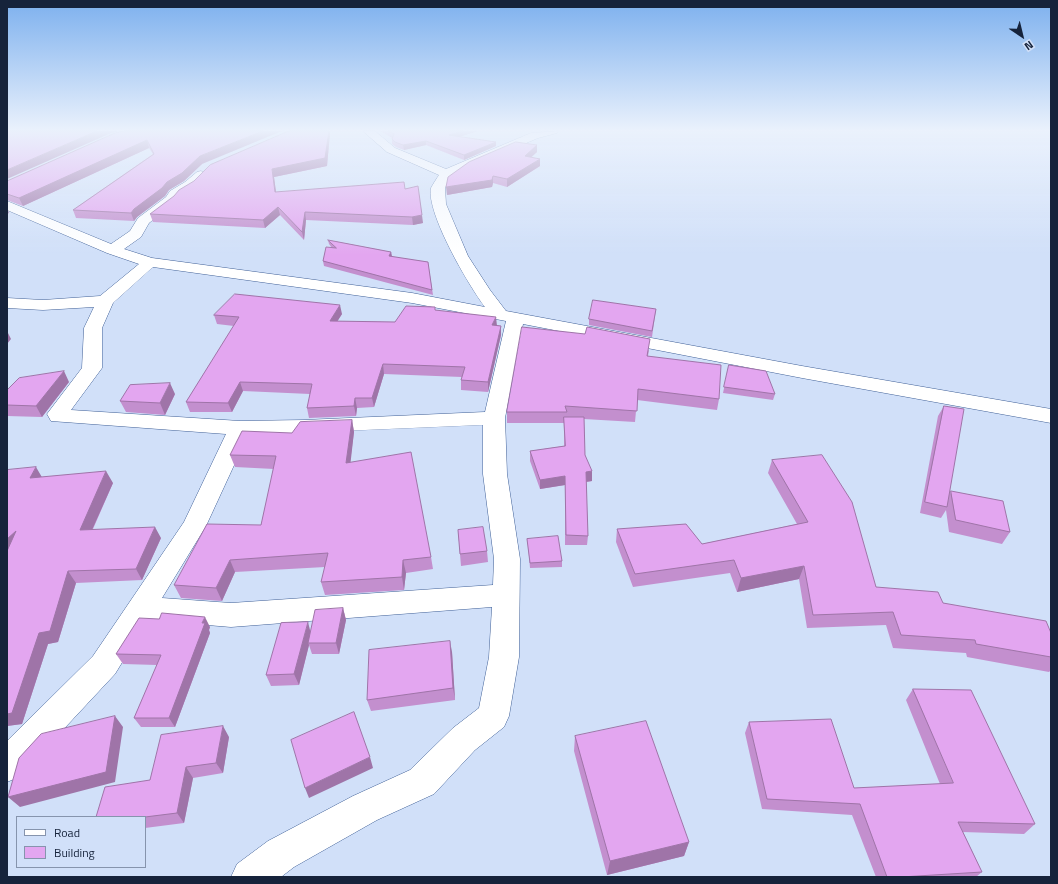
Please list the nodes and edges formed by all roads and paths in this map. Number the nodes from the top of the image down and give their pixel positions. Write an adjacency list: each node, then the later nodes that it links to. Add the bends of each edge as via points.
1 (203, 172): 4 (street, via 143,221 136,234)
2 (446, 173): 8 (street, via 438,188 442,210 460,256 483,293)
3 (7, 206): 4 (street)
4 (112, 250): 5 (street)
5 (150, 262): 6 (street); 8 (street, via 412,298)
6 (105, 301): 7 (street, via 43,305); 11 (street, via 93,328 92,368 58,416)
7 (7, 303)
8 (508, 316): 9 (street); 10 (street)
9 (1051, 416)
10 (494, 418): 11 (street); 12 (street, via 494,474 507,559)
11 (240, 428): 13 (street, via 194,526)
12 (506, 595): 13 (street, via 232,614); 15 (street, via 504,657 493,716 464,739 422,782 365,808 281,854)
13 (141, 608): 14 (street, via 104,665)
14 (7, 765)
15 (250, 877)

